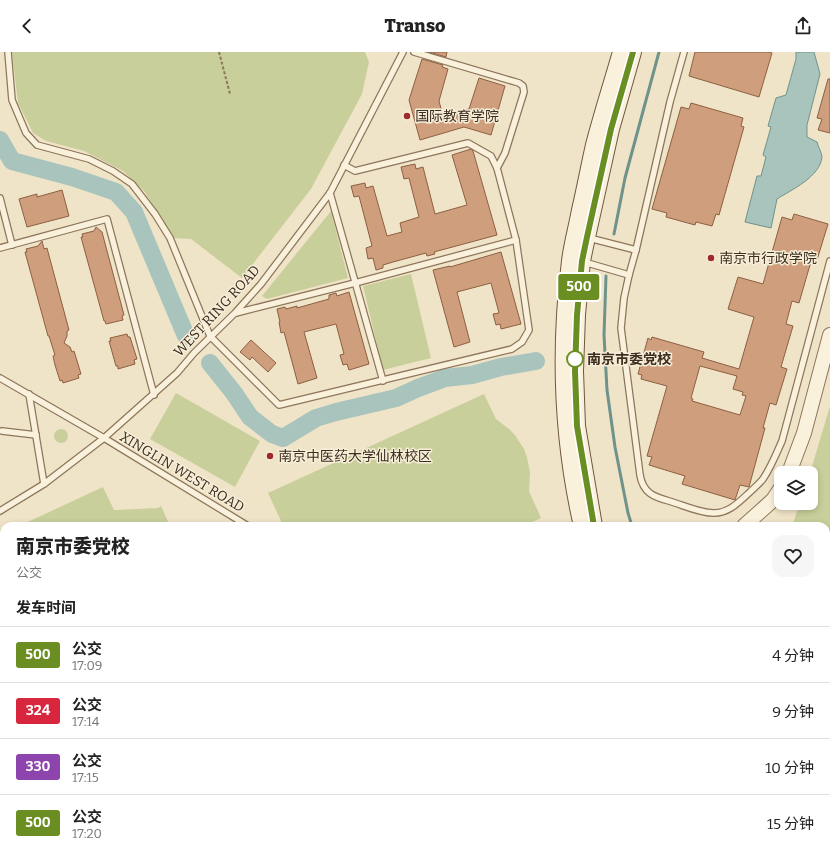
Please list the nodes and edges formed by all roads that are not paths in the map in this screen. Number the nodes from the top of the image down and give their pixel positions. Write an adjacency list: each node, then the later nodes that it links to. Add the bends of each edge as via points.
1 (8, 52): 22 (lane, via 12,100 26,134 37,145 89,159 132,184 170,238)
2 (402, 52): 7 (lane, WEST RING ROAD)
3 (414, 52): 8 (lane, via 523,86 524,92 505,154)
4 (621, 52): 35 (main road, via 594,145 570,260 564,382 566,426)
5 (633, 52): 11 (main road, via 611,129)
6 (684, 52): 15 (lane)
7 (344, 165): 8 (lane, via 355,171 468,143 491,156); 9 (lane, WEST RING ROAD)
8 (497, 168): 12 (lane)
9 (330, 193): 19 (lane); 20 (lane, WEST RING ROAD, via 261,284)
10 (0, 198): 13 (lane)
11 (587, 237): 15 (lane); 16 (main road)
12 (516, 240): 19 (lane); 24 (lane, via 529,330 522,342 512,349)
13 (12, 245): 14 (lane); 26 (lane, via 107,220)
14 (0, 248)
15 (636, 250): 18 (lane)
16 (582, 261): 18 (lane); 36 (main road, via 575,371 577,426)
17 (830, 261): 18 (lane, via 782,441 762,480 736,505 719,512 707,512 655,497 647,492 642,484 621,328)
18 (629, 275)
19 (355, 283): 20 (lane); 24 (lane)
20 (235, 313): 22 (lane, WEST RING ROAD)
21 (830, 334): 30 (street, via 804,433)
22 (210, 336): 24 (lane, via 279,405); 26 (lane, WEST RING ROAD)
23 (0, 378): 25 (lane, XINGLIN WEST ROAD)
24 (383, 381)
25 (29, 394): 28 (lane); 29 (lane, XINGLIN WEST ROAD)
26 (154, 395): 29 (lane, WEST RING ROAD)
27 (0, 431): 28 (lane)
28 (36, 435): 31 (lane)
29 (104, 438): 31 (lane, WEST RING ROAD); 34 (lane, XINGLIN WEST ROAD)
30 (792, 466)
31 (44, 484): 33 (lane, WEST RING ROAD)
32 (774, 498): 37 (street)
33 (0, 511)
34 (241, 522)
35 (581, 522)
36 (593, 522)
37 (748, 522)

